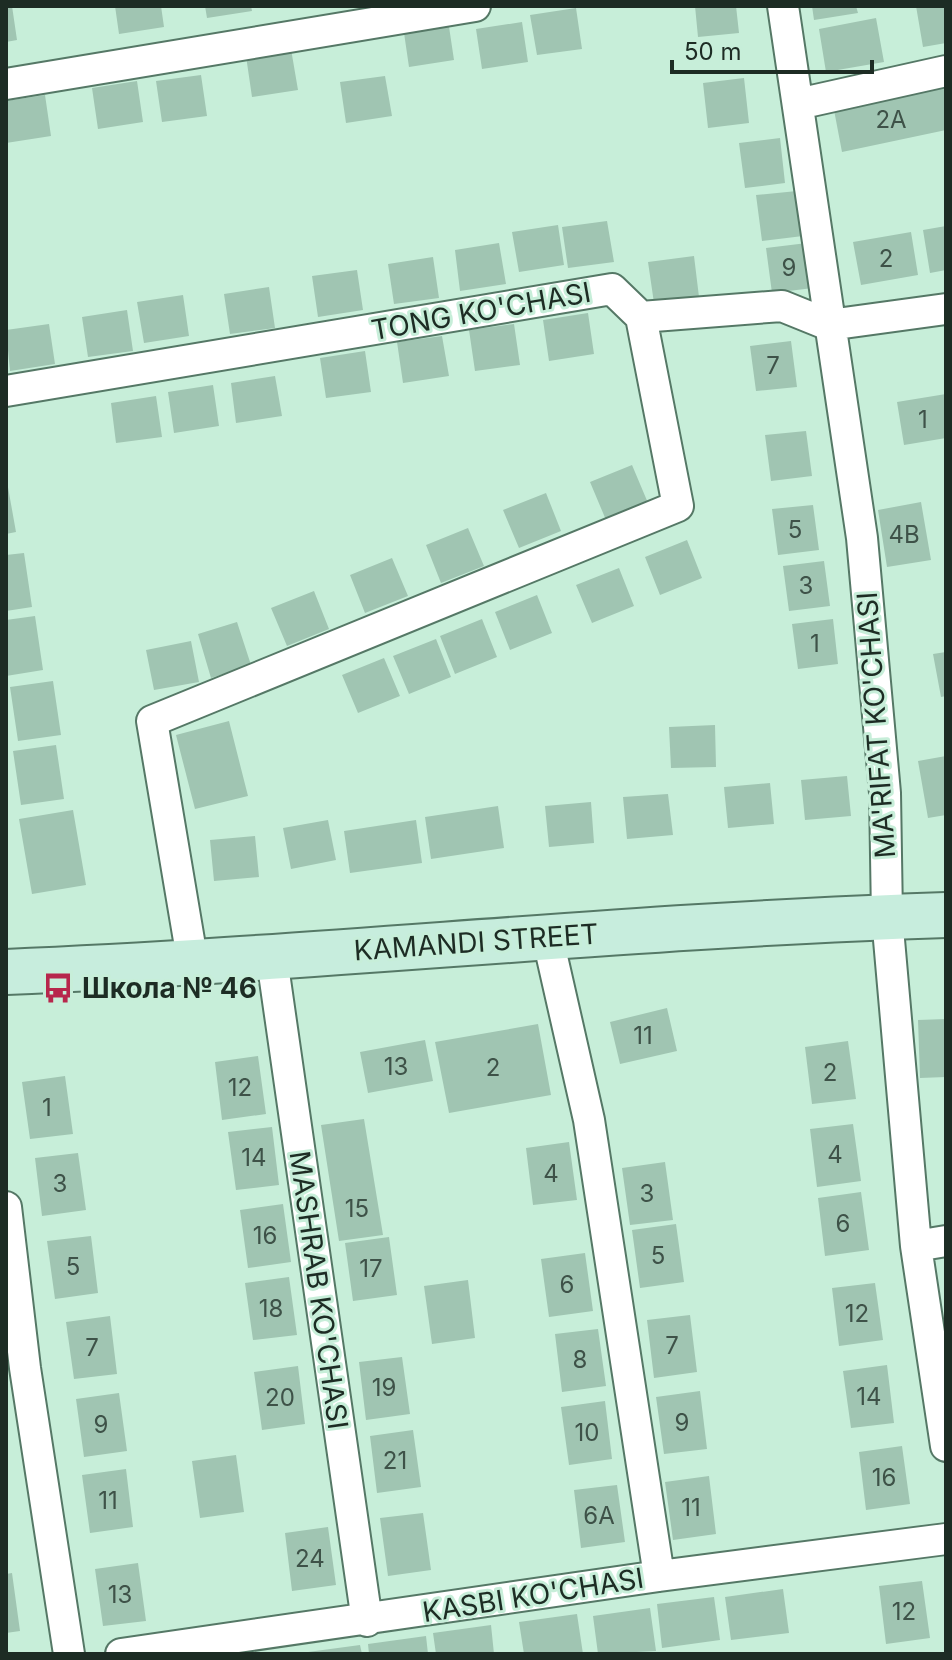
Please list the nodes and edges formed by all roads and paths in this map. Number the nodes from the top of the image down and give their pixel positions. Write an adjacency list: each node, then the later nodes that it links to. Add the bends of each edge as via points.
1 (475, 6): 4 (street)
2 (783, 6): 5 (street, MA'RIFAT KO'CHASI)
3 (946, 71): 5 (street)
4 (6, 84)
5 (798, 104): 8 (street, MA'RIFAT KO'CHASI)
6 (946, 309): 8 (street)
7 (641, 317): 8 (street, via 782,306); 9 (street, TONG KO'CHASI, via 612,289); 14 (street, via 678,506 152,721)
8 (829, 325): 11 (street, MA'RIFAT KO'CHASI, via 862,538 885,793)
9 (6, 391)
10 (946, 915): 11 (main road, KAMANDI STREET)
11 (887, 917): 12 (main road, KAMANDI STREET); 18 (street, MA'RIFAT KO'CHASI)
12 (547, 935): 13 (main road, KAMANDI STREET); 22 (street, via 589,1120)
13 (272, 959): 14 (main road, KAMANDI STREET); 23 (street, MASHRAB KO'CHASI)
14 (193, 964): 15 (main road, KAMANDI STREET)
15 (6, 972)
16 (6, 1207): 19 (street)
17 (946, 1241): 18 (street)
18 (916, 1246): 20 (street, MA'RIFAT KO'CHASI)
19 (15, 1369): 24 (street)
20 (946, 1446)
21 (946, 1539): 22 (street, KASBI KO'CHASI)
22 (659, 1576): 23 (street, KASBI KO'CHASI)
23 (367, 1621): 25 (street, KASBI KO'CHASI)
24 (69, 1654)
25 (121, 1654)

